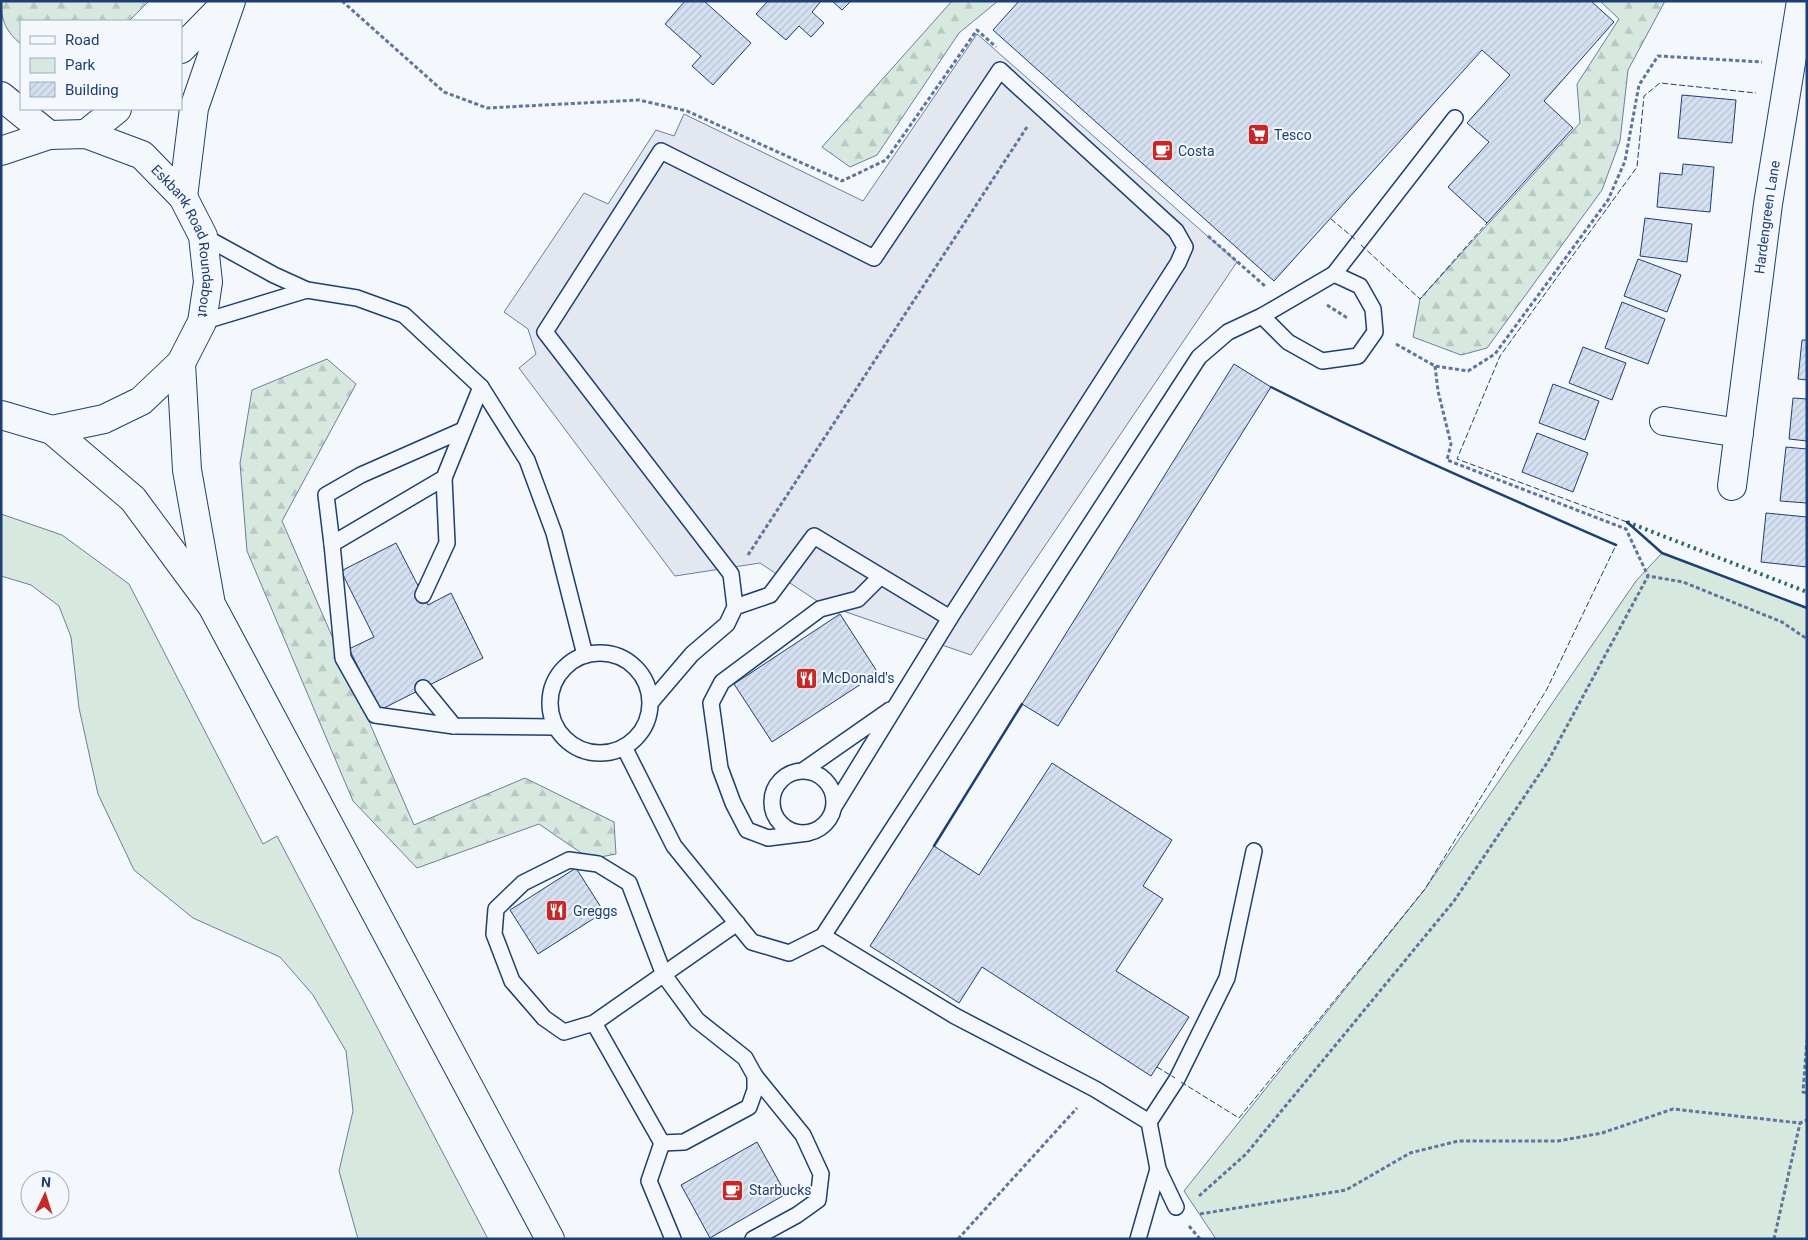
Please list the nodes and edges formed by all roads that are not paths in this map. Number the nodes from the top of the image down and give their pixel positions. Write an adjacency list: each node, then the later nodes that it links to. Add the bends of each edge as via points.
1 (227, 1): 4 (main road)
2 (232, 1): 11 (main road, via 194,108)
3 (1801, 1): 23 (main road, Hardengreen Lane, via 1768,204)
4 (182, 48)
5 (1, 96): 9 (main road)
6 (116, 110): 8 (main road)
7 (1454, 118): 13 (lane)
8 (86, 134): 9 (main road, Eskbank Road Roundabout); 11 (main road, Eskbank Road Roundabout, via 142,155)
9 (50, 135): 10 (main road, Eskbank Road Roundabout)
10 (1, 151)
11 (183, 197): 12 (main road, Eskbank Road Roundabout)
12 (203, 236): 14 (lane); 16 (main road, Eskbank Road Roundabout, via 208,282)
13 (1334, 274): 15 (lane); 15 (lane, via 1360,286 1373,309 1375,332 1358,356 1322,361 1288,342)
14 (307, 290): 16 (lane); 18 (lane, via 357,298 404,315)
15 (1262, 316): 44 (lane, via 1228,332 1199,356)
16 (202, 322): 17 (main road, Eskbank Road Roundabout)
17 (182, 363): 21 (main road, Eskbank Road Roundabout, via 141,401 104,420); 29 (main road, via 187,470)
18 (481, 387): 22 (lane); 32 (lane, via 527,460 554,533)
19 (1, 415): 21 (main road, Eskbank Road Roundabout)
20 (1664, 421): 23 (main road)
21 (52, 430): 29 (main road, via 133,499)
22 (463, 430): 24 (lane); 26 (lane, via 361,475 326,495)
23 (1739, 433): 25 (main road, Hardengreen Lane)
24 (444, 478): 26 (lane); 28 (lane, via 448,543)
25 (1732, 486)
26 (332, 544): 36 (lane, via 342,658 375,715)
27 (880, 576): 30 (lane, via 814,536 770,595); 31 (lane); 41 (lane, via 858,599 820,609 722,682 711,703 720,768 747,830 768,838)
28 (423, 595)
29 (212, 606): 52 (main road)
30 (735, 607): 31 (lane, via 731,574 545,332 661,151 874,258 1000,70 1176,231 1185,247 1178,263); 34 (lane, via 727,624 692,654)
31 (950, 618): 35 (lane)
32 (584, 655): 34 (lane, via 600,652 615,654 629,661 648,686); 37 (lane, via 571,661 553,684 551,713)
33 (423, 688): 36 (lane)
34 (651, 702): 38 (lane, via 644,728 635,740)
35 (896, 706): 39 (lane); 40 (lane)
36 (454, 726): 37 (lane)
37 (556, 727): 38 (lane, via 565,739 584,750 609,752)
38 (624, 747): 43 (lane, via 674,846)
39 (804, 770): 40 (lane, via 814,772 830,785); 41 (lane, via 780,780 772,794 772,804 777,819 788,830)
40 (835, 805): 41 (lane, via 826,824)
41 (808, 833)
42 (1254, 851): 48 (lane, via 1227,978 1177,1079)
43 (737, 923): 44 (lane, via 752,942 788,953); 45 (lane)
44 (823, 936): 48 (lane, via 955,1016 1094,1089)
45 (664, 974): 46 (lane); 46 (lane, via 628,884 598,864 569,860 523,883 496,909 494,934 512,981 544,1018 564,1032); 47 (lane, via 697,1020 744,1058)
46 (594, 1023): 49 (lane)
47 (755, 1076): 49 (lane, via 755,1090 748,1107 684,1142); 54 (lane, via 803,1135 821,1174 818,1200)
48 (1149, 1122): 50 (lane)
49 (662, 1144): 53 (lane, via 649,1181)
50 (1158, 1169): 51 (lane); 55 (lane)
51 (1176, 1207)
52 (550, 1239)
53 (673, 1239)
54 (753, 1239)
55 (1138, 1239)

